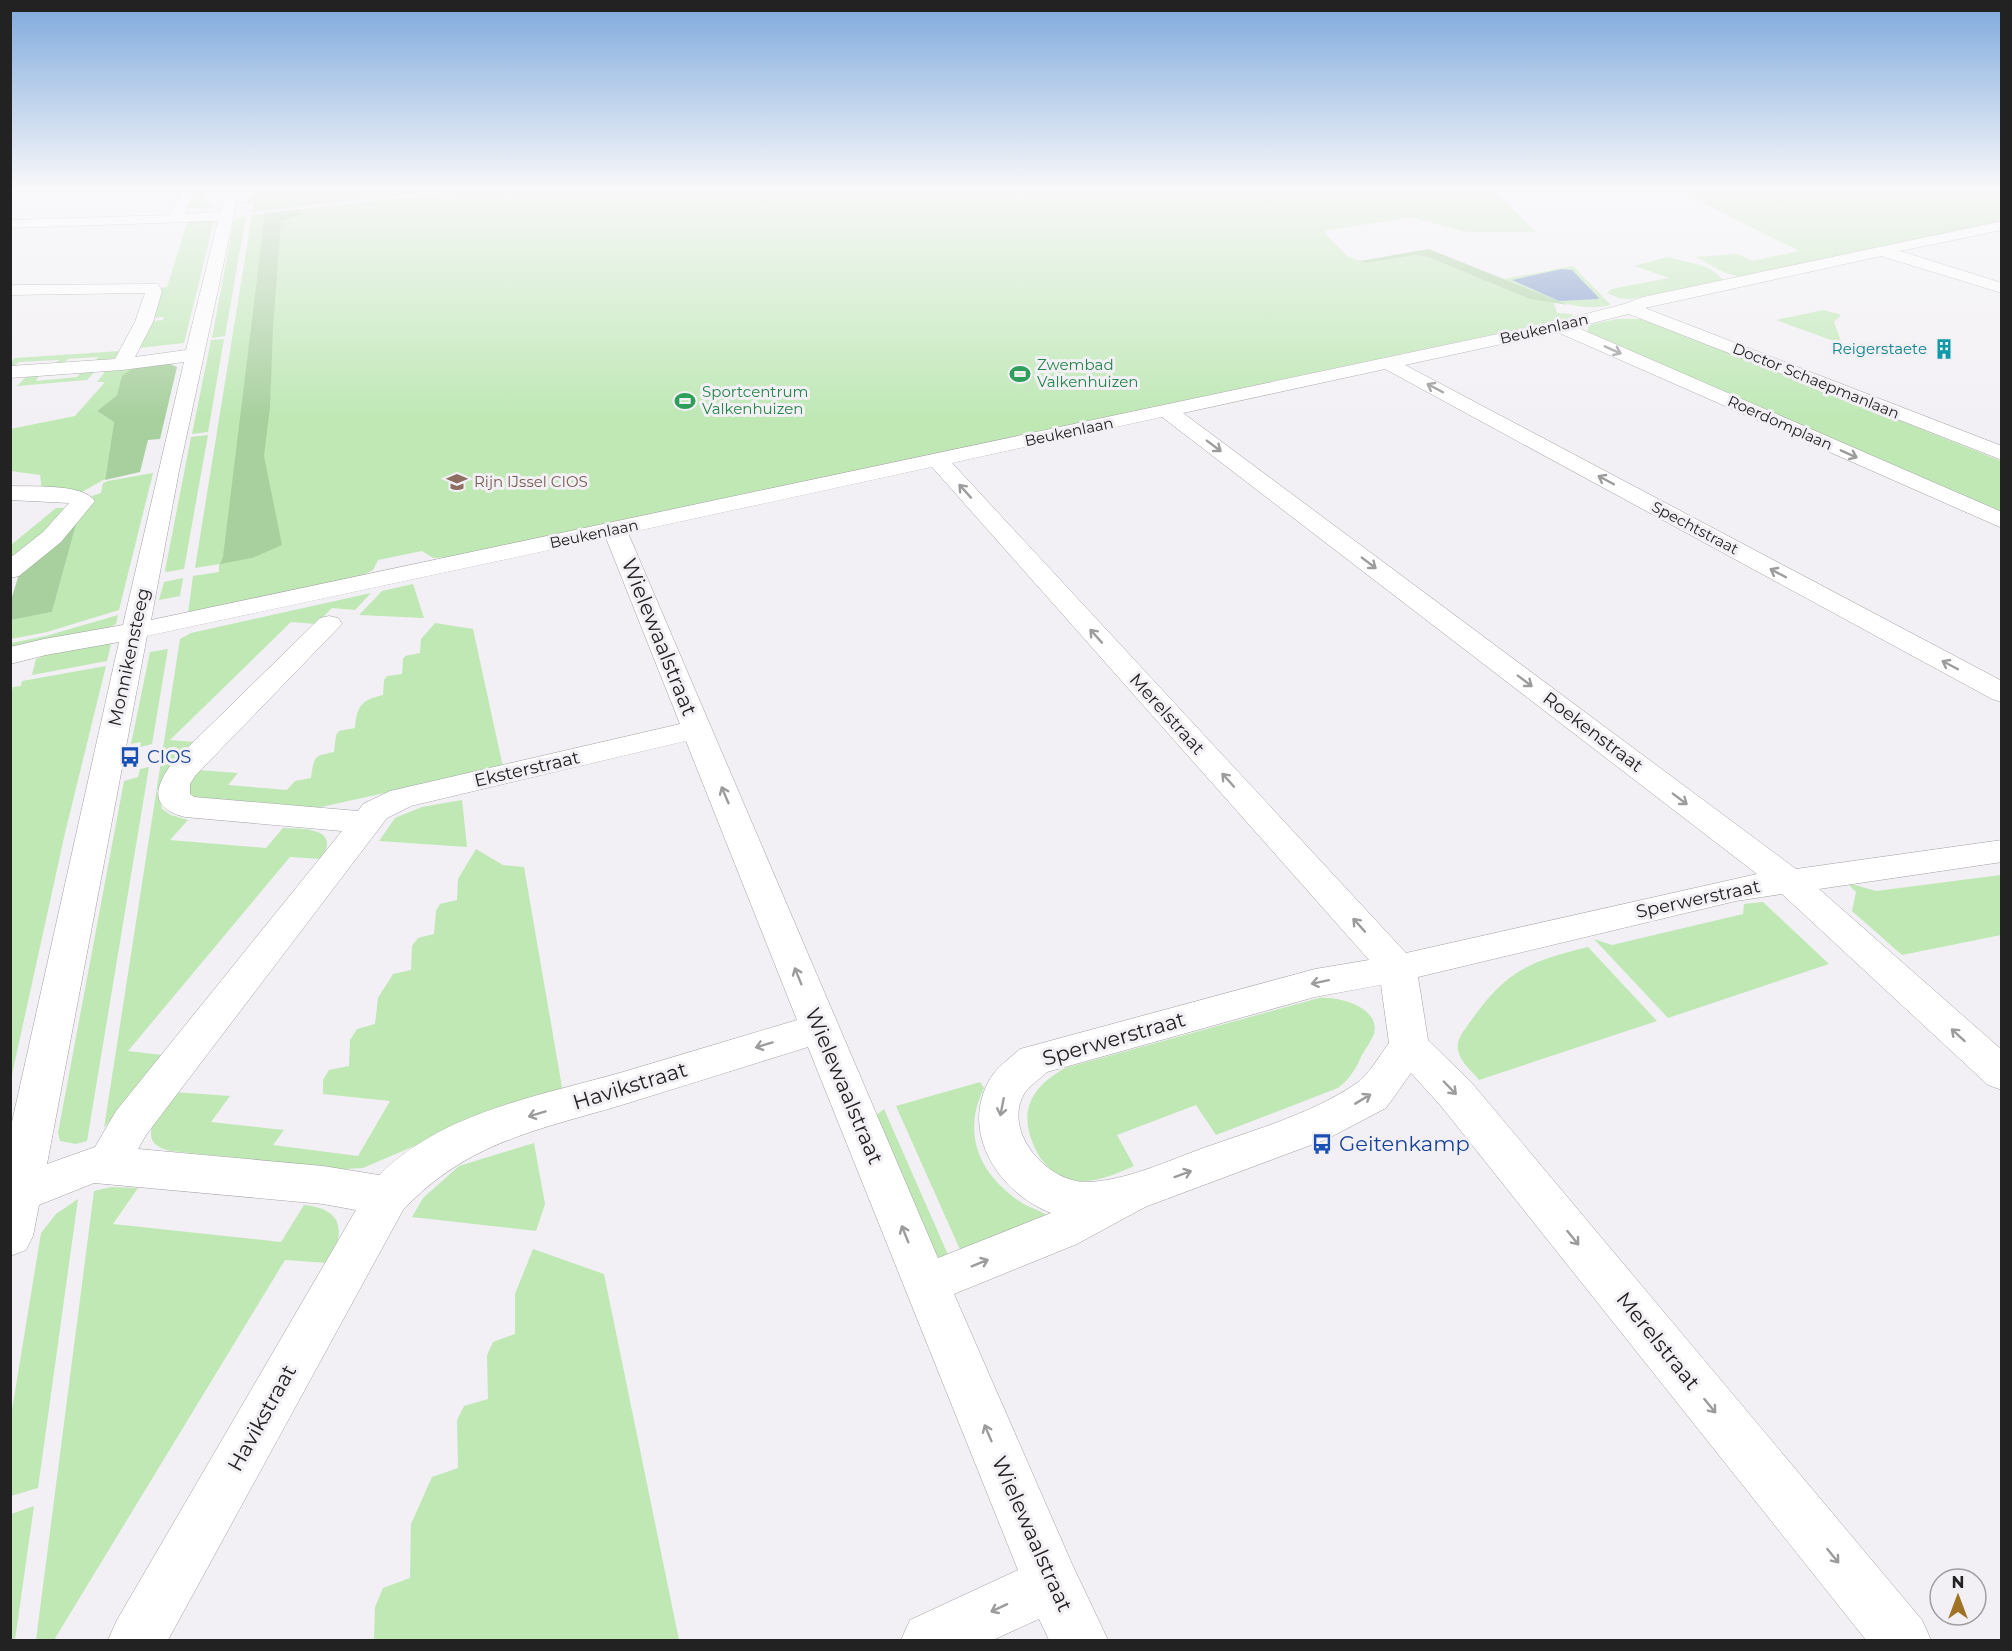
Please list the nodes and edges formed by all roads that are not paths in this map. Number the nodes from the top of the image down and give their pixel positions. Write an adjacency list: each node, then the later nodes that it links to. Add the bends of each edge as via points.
1 (215, 264): 8 (street, Monnikensteeg)
2 (1821, 264): 6 (street, Beukenlaan)
3 (1924, 264): 4 (street)
4 (2001, 288)
5 (10, 290): 10 (street, via 152,288 144,322)
6 (1630, 308): 7 (street, Beukenlaan); 13 (street, Doctor Schaepmanlaan)
7 (1559, 326): 9 (street, Beukenlaan); 16 (street, Roerdomplaan, one-way to 16)
8 (195, 356): 10 (street); 20 (street, Monnikensteeg)
9 (1388, 363): 12 (street, Beukenlaan); 22 (street, Spechtstraat, one-way to 9)
10 (122, 364): 11 (street)
11 (10, 372)
12 (1167, 411): 14 (street, Beukenlaan); 26 (street, Roekenstraat, one-way to 26)
13 (2001, 454)
14 (936, 460): 17 (street, Beukenlaan); 27 (street, Merelstraat, one-way to 14)
15 (10, 493): 18 (street, via 73,496 83,501 52,537)
16 (2001, 521)
17 (614, 529): 20 (street, Beukenlaan); 23 (street, Wielewaalstraat)
18 (10, 571)
19 (329, 624): 24 (street, via 184,769 173,783 173,793 185,807)
20 (135, 631): 21 (street, Beukenlaan, via 44,646); 32 (street, Monnikensteeg)
21 (10, 656)
22 (2001, 693)
23 (697, 729): 24 (street, Eksterstraat, via 401,798 375,811); 28 (street, Wielewaalstraat, one-way to 23)
24 (364, 822): 31 (street, via 131,1123)
25 (2001, 851): 26 (street, Sperwerstraat)
26 (1789, 881): 27 (street, Sperwerstraat); 30 (street, Roekenstraat, one-way to 26)
27 (1398, 968): 29 (street); 33 (street, Sperwerstraat, one-way to 33, via 1315,983 1034,1060 1006,1090 1000,1114 1002,1135 1018,1169 1036,1186 1065,1199 1092,1202)
28 (820, 1028): 34 (street, Havikstraat, one-way to 34, via 505,1124 435,1154 400,1180); 36 (street, Wielewaalstraat, one-way to 28)
29 (1408, 1046): 33 (street, Sperwerstraat, one-way to 29, via 1312,1127 1371,1096); 41 (street, Merelstraat, one-way to 41, via 1456,1094)
30 (2001, 1074)
31 (107, 1165): 32 (street, via 92,1165); 34 (street, via 323,1185)
32 (18, 1194): 35 (street, Monnikensteeg)
33 (1129, 1194): 36 (street, Sperwerstraat, one-way to 33, via 1061,1230)
34 (387, 1196): 38 (street, Havikstraat)
35 (10, 1236)
36 (926, 1284): 37 (street, Wielewaalstraat, one-way to 36)
37 (1052, 1584): 39 (street, one-way to 39); 40 (street, Wielewaalstraat)
38 (137, 1641)
39 (930, 1641)
40 (1079, 1641)
41 (1902, 1641)

